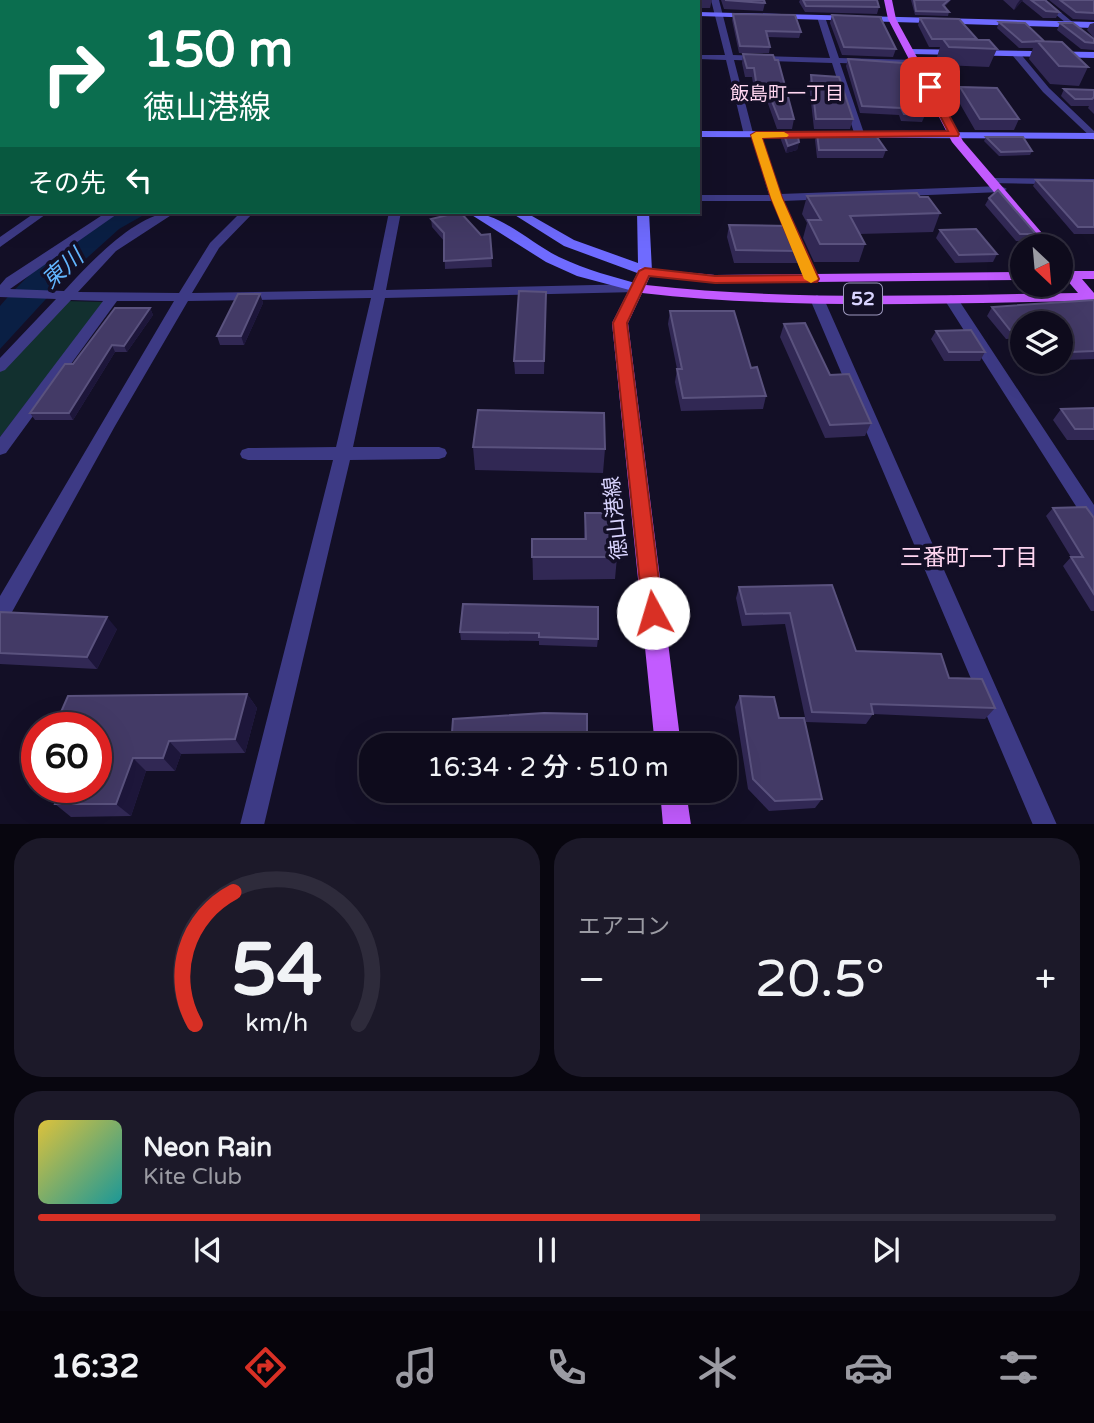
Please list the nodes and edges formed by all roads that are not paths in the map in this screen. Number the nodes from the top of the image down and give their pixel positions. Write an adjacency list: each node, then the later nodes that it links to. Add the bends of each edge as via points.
1 (715, 0): 5 (street)
2 (888, 0): 7 (main road)
3 (1044, 0): 8 (street)
4 (700, 14): 5 (street)
5 (718, 15): 6 (street); 16 (street)
6 (821, 17): 7 (street); 17 (street)
7 (892, 19): 8 (street); 11 (main road)
8 (1072, 24): 9 (street); 10 (street)
9 (1094, 25)
10 (1094, 44)
11 (911, 51): 12 (street); 18 (main road)
12 (1016, 54): 13 (street); 20 (street)
13 (1073, 55): 14 (street); 19 (street)
14 (1094, 55)
15 (700, 57): 16 (street)
16 (731, 58): 17 (street); 24 (street)
17 (838, 61): 18 (street); 25 (street)
18 (917, 63): 23 (main road)
19 (1083, 63)
20 (1046, 90): 21 (street); 26 (street)
21 (1058, 91)
22 (700, 134): 24 (street)
23 (954, 134): 25 (street); 26 (street); 28 (main road)
24 (752, 135): 25 (street); 30 (street)
25 (860, 136)
26 (1094, 137)
27 (1094, 182): 28 (street)
28 (997, 185): 30 (street); 39 (main road)
29 (700, 198): 30 (street)
30 (776, 198): 44 (street)
31 (40, 214): 40 (street)
32 (111, 214): 47 (street, via 22,273)
33 (167, 214): 49 (street, via 112,247)
34 (245, 214): 50 (street, via 229,226)
35 (395, 214): 48 (street)
36 (476, 214): 46 (street, via 582,273)
37 (519, 214): 46 (street)
38 (643, 214): 46 (street)
39 (1037, 234)
40 (0, 243)
41 (1073, 272): 42 (main road)
42 (1094, 275)
43 (1010, 276): 44 (main road, 52)
44 (813, 279): 46 (main road, 52)
45 (1073, 279): 52 (main road, 52)
46 (641, 280): 48 (street); 53 (main road, 52, via 683,295); 62 (main road, 徳山港線, via 620,323)
47 (0, 293): 49 (street)
48 (380, 294): 50 (street); 57 (street)
49 (67, 296): 51 (street); 55 (street)
50 (183, 296): 51 (street); 61 (street)
51 (113, 297): 56 (street)
52 (1093, 298): 54 (main road, 52)
53 (817, 299): 54 (main road, 52); 66 (street)
54 (951, 299): 60 (street)
55 (0, 367)
56 (0, 449)
57 (343, 453): 58 (street); 59 (street); 64 (street)
58 (439, 453)
59 (248, 454)
60 (1094, 520)
61 (0, 615)
62 (667, 733)
63 (674, 803): 65 (main road)
64 (252, 824)
65 (677, 824)
66 (1045, 824)

